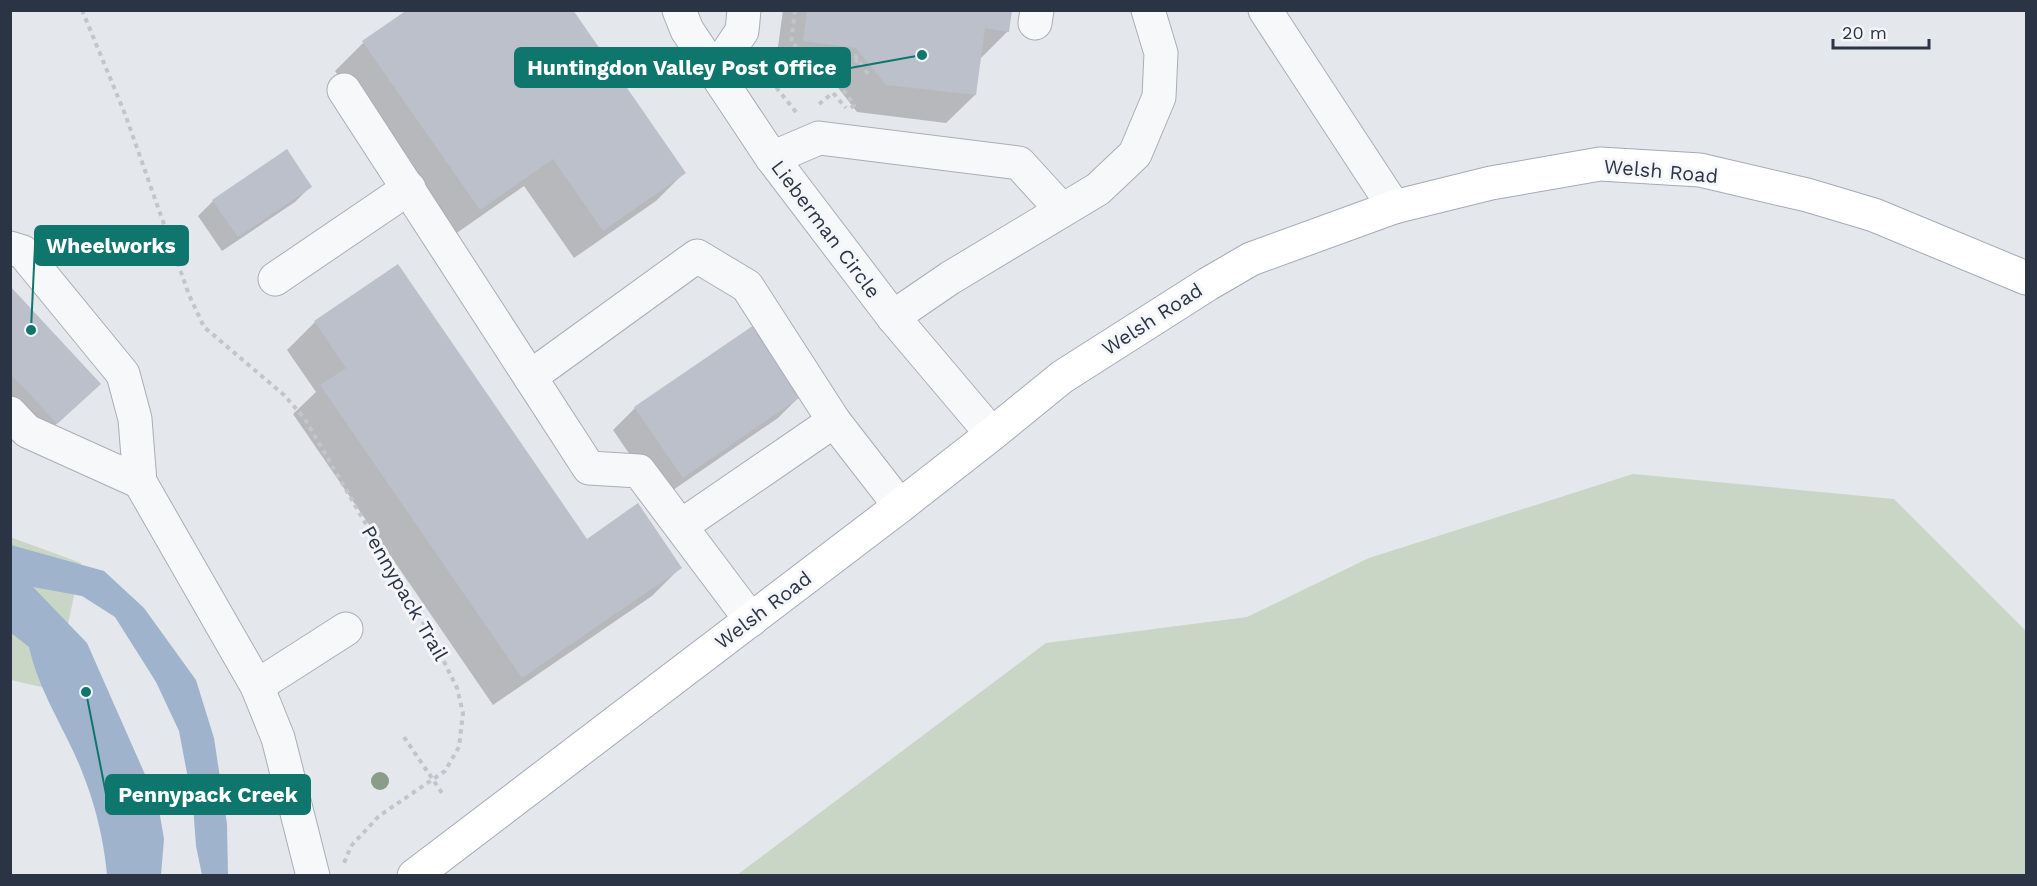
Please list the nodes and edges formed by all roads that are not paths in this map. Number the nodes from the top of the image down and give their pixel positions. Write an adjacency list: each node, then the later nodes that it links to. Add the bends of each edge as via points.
1 (679, 10): 5 (street, Lieberman Circle, via 687,30)
2 (744, 10): 5 (street, via 742,31)
3 (1148, 10): 10 (street, via 1161,53 1159,97 1135,154 1098,189)
4 (1264, 10): 9 (street)
5 (716, 71): 7 (street, Lieberman Circle)
6 (344, 90): 8 (street)
7 (772, 158): 10 (street, via 819,138 1019,163); 14 (street, Lieberman Circle)
8 (409, 188): 13 (street); 15 (street)
9 (1394, 207): 12 (main road, Welsh Road, via 1491,183 1600,164 1700,170 1807,195 1874,216); 18 (main road, Welsh Road, via 1251,259 1062,377)
10 (1062, 210): 14 (street)
11 (10, 248): 19 (street, via 23,252 123,374 135,419)
12 (2026, 278)
13 (275, 279)
14 (892, 317): 18 (street, Lieberman Circle)
15 (530, 377): 17 (street, via 697,256 747,286); 21 (street, via 590,468 639,471)
16 (10, 413): 19 (street, via 27,431)
17 (834, 421): 20 (street); 21 (street)
18 (992, 434): 20 (main road, Welsh Road)
19 (140, 482): 24 (street)
20 (900, 506): 22 (main road, Welsh Road)
21 (681, 526): 22 (street)
22 (751, 620): 26 (main road, Welsh Road)
23 (346, 629): 24 (street)
24 (257, 686): 25 (street, via 278,738)
25 (313, 876)
26 (414, 876)

